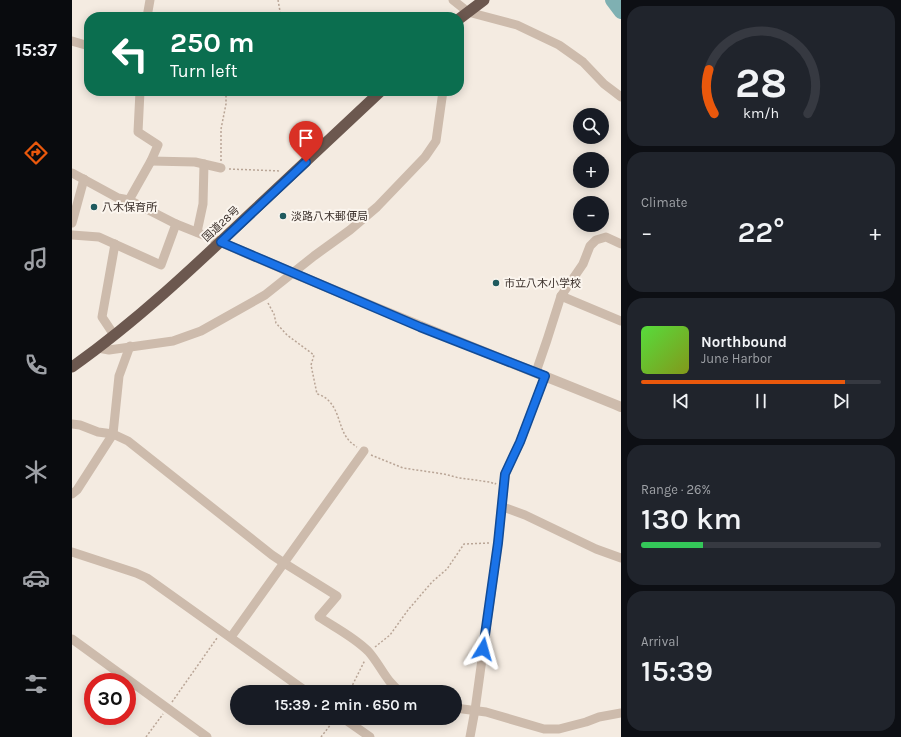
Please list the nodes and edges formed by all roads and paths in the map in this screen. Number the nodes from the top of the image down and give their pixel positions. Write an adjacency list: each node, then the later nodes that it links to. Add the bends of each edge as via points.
1 (150, 0): 5 (street)
2 (278, 0): 6 (path)
3 (453, 0): 7 (street)
4 (484, 0): 7 (highway)
5 (148, 12)
6 (280, 12)
7 (468, 12): 8 (highway); 15 (street, via 516,25 559,45 583,62)
8 (464, 15)
9 (72, 42): 10 (street)
10 (84, 45)
11 (140, 96): 16 (street, via 138,132 158,145)
12 (226, 96): 18 (path, via 221,129)
13 (376, 96): 19 (highway, 国道28号)
14 (442, 96): 30 (street, via 436,141 425,156 377,207)
15 (621, 97)
16 (150, 161): 17 (street); 22 (street)
17 (204, 164): 18 (street); 25 (street, via 203,204)
18 (221, 168): 19 (path)
19 (295, 172): 27 (highway, 国道28号)
20 (72, 173): 21 (street)
21 (84, 180): 22 (street, via 118,198); 23 (street)
22 (129, 200): 24 (street)
23 (72, 223)
24 (176, 224): 25 (street); 28 (street, via 161,265)
25 (197, 232): 27 (street)
26 (72, 235): 28 (street, via 99,237)
27 (221, 242): 30 (street); 34 (highway, 国道28号)
28 (115, 244): 34 (street, via 102,317)
29 (621, 244): 32 (street, via 606,237 596,240)
30 (292, 273): 31 (street); 38 (street)
31 (265, 295): 35 (street, via 201,331 173,341); 42 (path, via 276,323 286,335 314,354 311,365 317,394 327,399 334,408 344,436 351,444)
32 (561, 296): 33 (street); 38 (street)
33 (621, 321)
34 (114, 335): 36 (highway, 国道28号)
35 (130, 346): 36 (street, via 109,350); 41 (street, via 119,376)
36 (98, 348): 37 (highway, 国道28号)
37 (72, 367)
38 (540, 374): 39 (street); 43 (street, via 520,442)
39 (621, 407)
40 (72, 424): 41 (street)
41 (113, 434): 44 (street); 49 (street, via 128,441)
42 (364, 451): 43 (path, via 403,468 495,484); 49 (street)
43 (505, 474): 45 (street)
44 (72, 494)
45 (502, 507): 46 (street); 48 (street)
46 (498, 543): 53 (path, via 464,544 447,569 432,582 390,635); 59 (street)
47 (72, 552): 50 (street, via 147,578)
48 (621, 558)
49 (284, 563): 51 (street); 53 (street, via 337,596 319,618 355,639)
50 (222, 631): 51 (street); 57 (path)
51 (231, 637): 54 (street)
52 (72, 640): 57 (street)
53 (369, 652): 55 (path); 56 (street)
54 (297, 685)
55 (352, 685)
56 (393, 685)
57 (167, 708): 63 (path); 64 (street)
58 (462, 709): 59 (street)
59 (475, 710): 60 (street, via 544,729 559,729); 67 (street)
60 (621, 713)
61 (330, 725): 65 (path)
62 (353, 725): 66 (street)
63 (146, 737)
64 (206, 737)
65 (321, 737)
66 (370, 737)
67 (470, 737)

